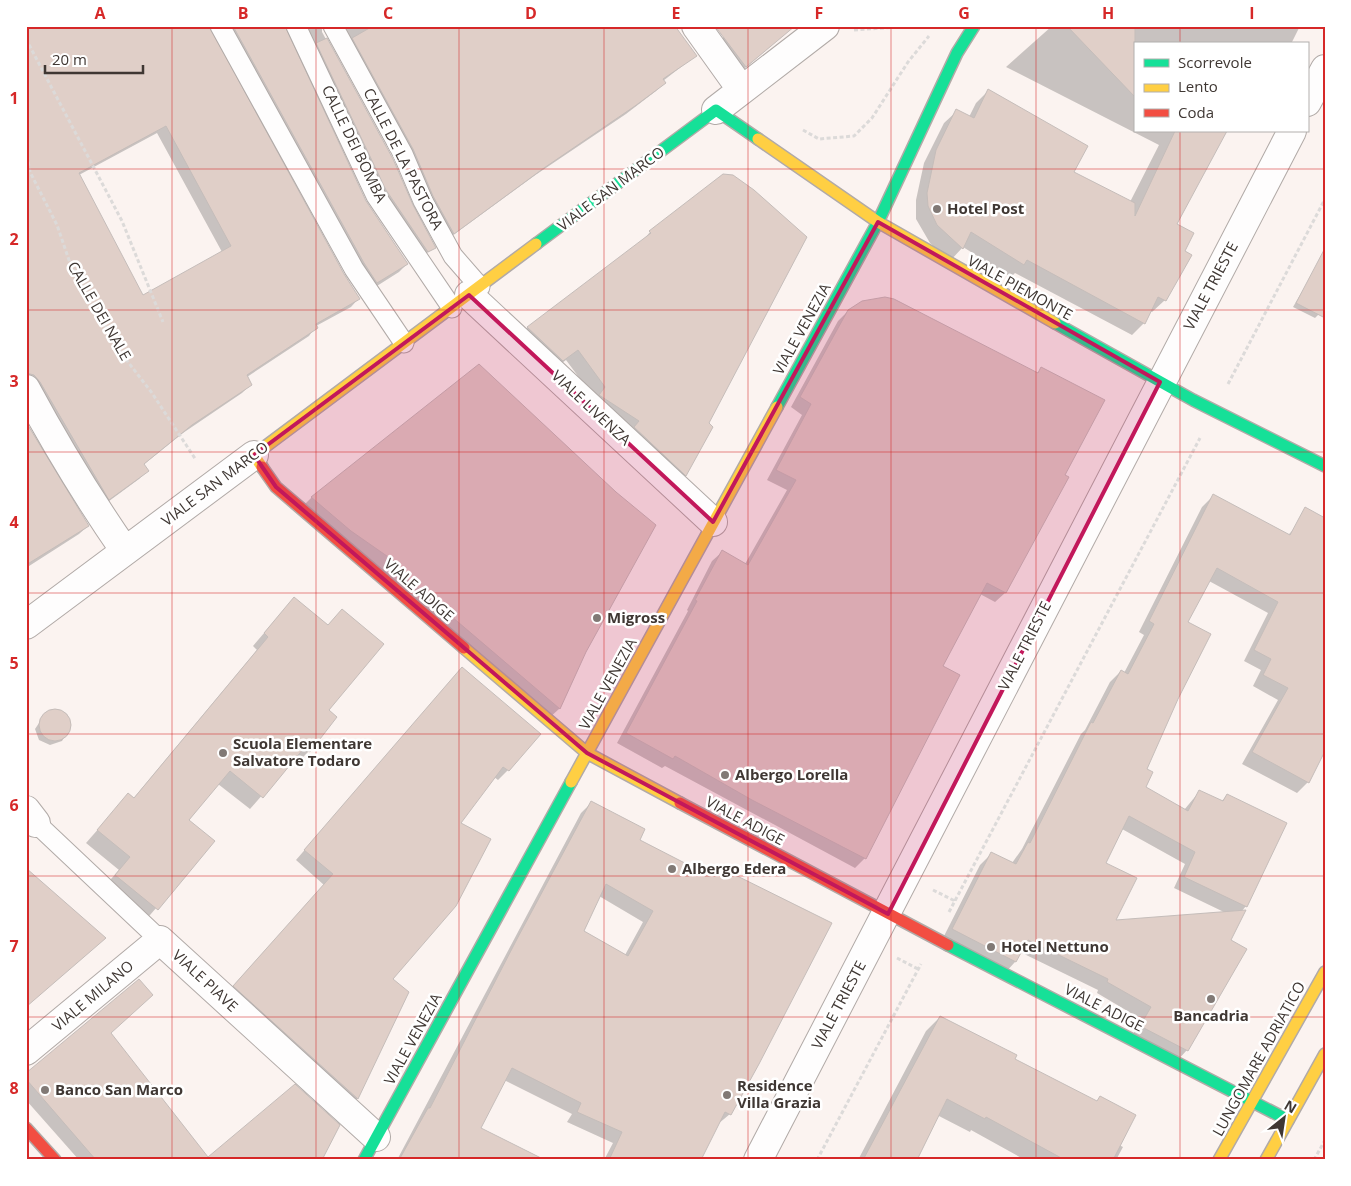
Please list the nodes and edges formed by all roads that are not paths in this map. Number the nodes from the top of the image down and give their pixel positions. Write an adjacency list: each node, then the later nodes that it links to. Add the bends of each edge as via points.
1 (220, 26): 14 (lane, via 349,260)
2 (296, 26): 13 (lane, CALLE DEI BOMBA, via 376,196)
3 (334, 26): 13 (lane, CALLE DE LA PASTORA, via 403,154 423,201 453,256)
4 (696, 26): 8 (street)
5 (974, 26): 12 (street, via 957,53)
6 (820, 30): 8 (street, VIALE SAN MARCO)
7 (1325, 69): 9 (street)
8 (741, 89): 10 (street, VIALE SAN MARCO)
9 (1308, 100)
10 (716, 110): 12 (street, VIALE PIEMONTE); 13 (street, VIALE SAN MARCO)
11 (1291, 132): 15 (street, VIALE TRIESTE)
12 (878, 222): 15 (street, VIALE PIEMONTE); 19 (street, VIALE VENEZIA)
13 (467, 296): 14 (street, VIALE SAN MARCO); 19 (street, VIALE LIVENZA)
14 (404, 343): 17 (street, VIALE SAN MARCO)
15 (1160, 382): 18 (street, VIALE PIEMONTE); 24 (street, VIALE TRIESTE)
16 (26, 389): 20 (street, via 84,490)
17 (254, 455): 20 (street, VIALE SAN MARCO); 22 (street, VIALE ADIGE, via 276,486)
18 (1325, 466)
19 (713, 522): 22 (street, VIALE VENEZIA)
20 (125, 551): 21 (street, VIALE SAN MARCO)
21 (26, 625)
22 (587, 753): 24 (street, VIALE ADIGE); 32 (street, VIALE VENEZIA)
23 (31, 816): 25 (lane, VIALE PIAVE)
24 (888, 914): 29 (street, VIALE ADIGE); 34 (street, VIALE TRIESTE)
25 (160, 940): 27 (street, VIALE MILANO); 32 (street, VIALE PIAVE)
26 (1325, 972): 29 (street, LUNGOMARE ADRIATICO)
27 (26, 1052)
28 (1325, 1054): 30 (street)
29 (1251, 1100): 30 (street, VIALE ADIGE); 35 (street, LUNGOMARE ADRIATICO)
30 (1288, 1120): 36 (street)
31 (26, 1128): 33 (street)
32 (370, 1148)
33 (55, 1160)
34 (758, 1160)
35 (1219, 1160)
36 (1266, 1160)

